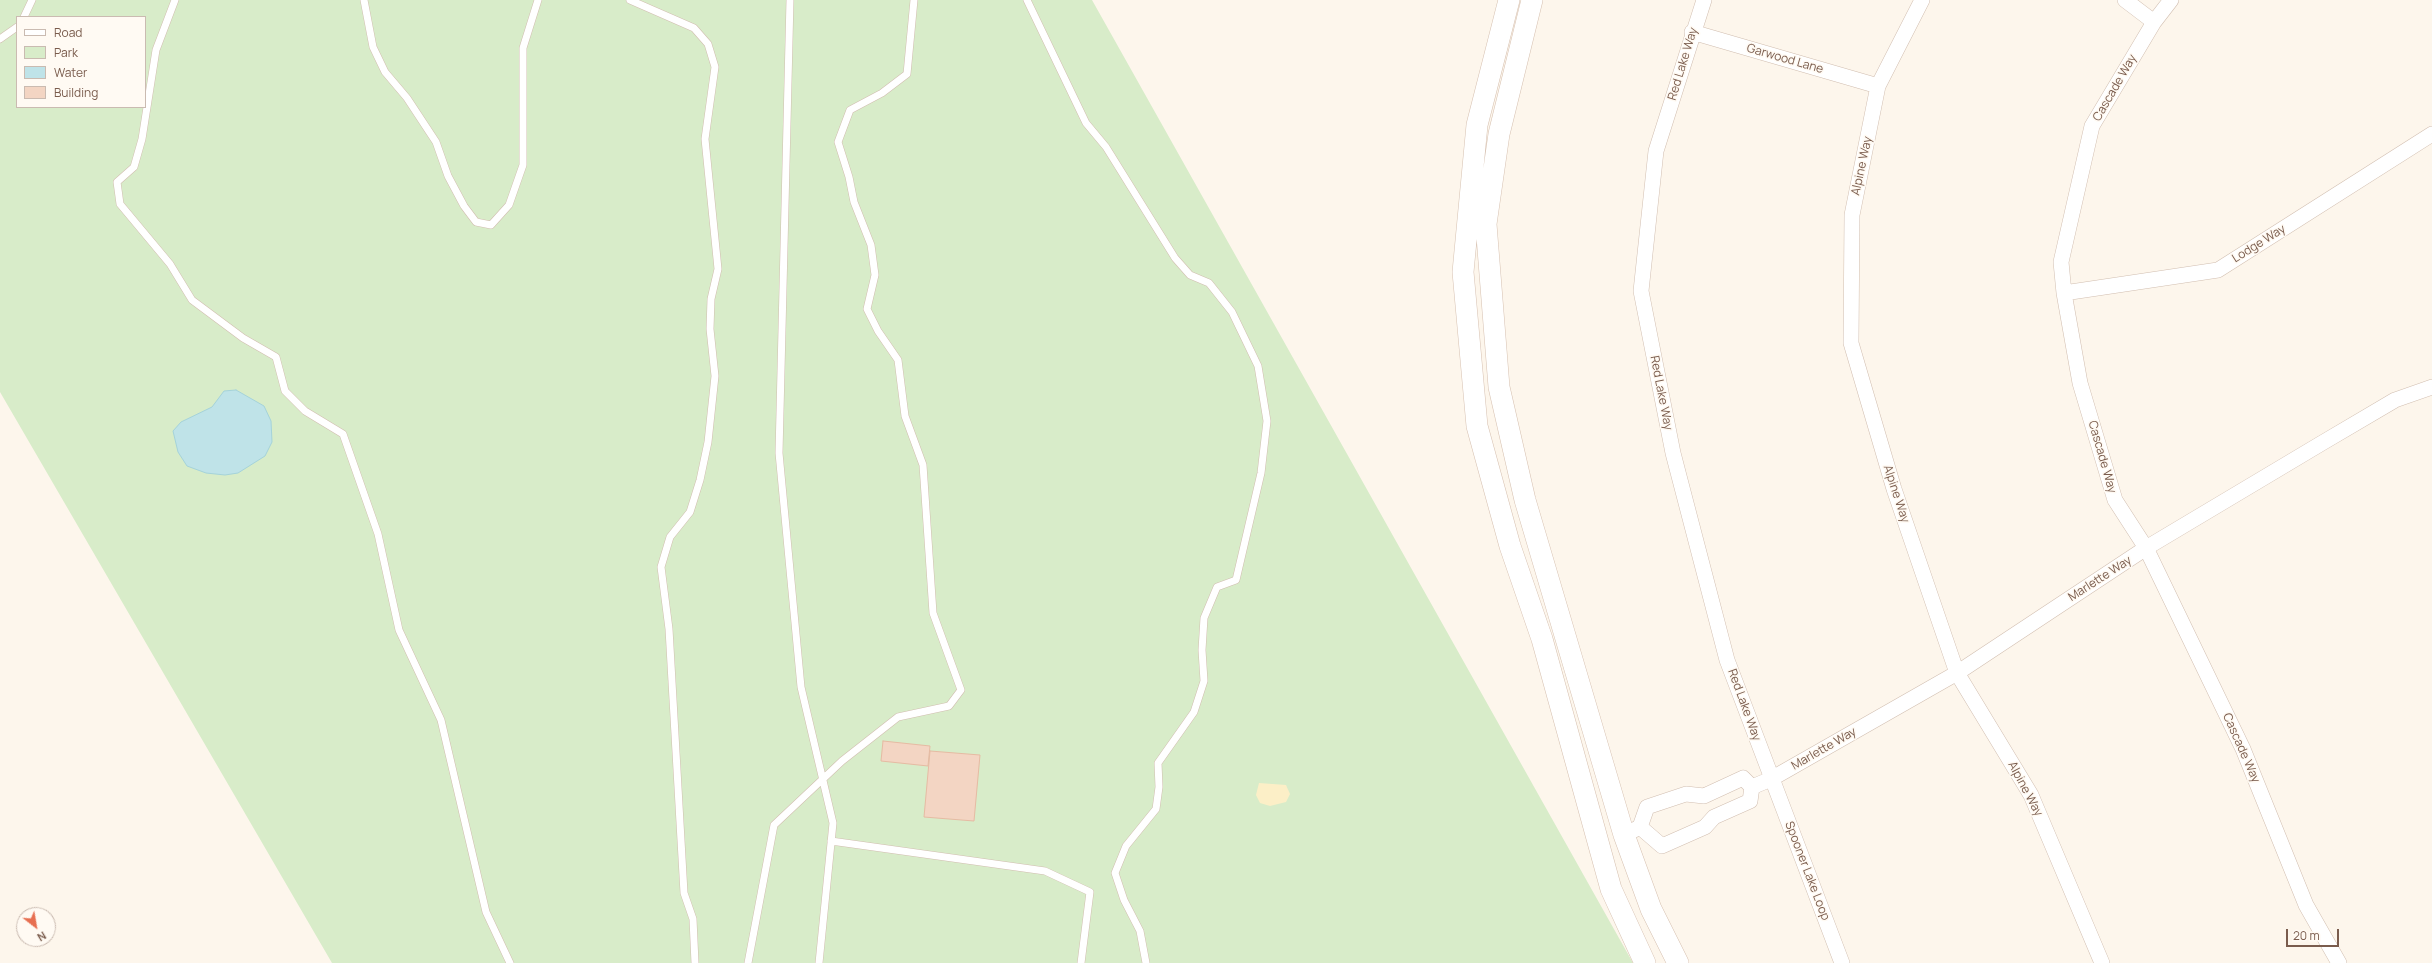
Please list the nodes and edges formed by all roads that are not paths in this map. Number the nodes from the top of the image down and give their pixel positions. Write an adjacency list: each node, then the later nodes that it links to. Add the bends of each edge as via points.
1 (32, 0): 15 (lane)
2 (175, 0): 34 (lane, via 156,50 144,132 134,167 117,182 120,204 170,264 192,300 243,338 276,357 286,391 305,411 343,434 378,534 399,630 441,720 486,912)
3 (364, 0): 4 (lane, via 373,47 385,72 408,98 436,142 448,176 464,206 476,222 491,226 509,205 522,165 523,48)
4 (538, 0)
5 (630, 0): 35 (lane, via 694,28 708,44 715,67 705,138 718,270 711,299 710,329 715,376 708,442 690,512 670,537 661,567 669,628 684,893 693,919)
6 (790, 0): 26 (lane, via 779,454 801,687)
7 (914, 0): 26 (lane, via 907,74 882,93 850,110 838,142 854,202 871,245 875,275 867,309 878,331 898,360 905,416 923,465 933,613 961,690 949,706 898,717)
8 (1027, 0): 39 (lane, via 1086,123 1110,154 1175,258 1190,275 1209,283 1232,312 1258,366 1267,421 1261,473 1236,580 1217,587 1204,618 1204,681 1194,712 1158,763 1159,787 1156,809 1126,846 1115,873 1124,900 1140,931)
9 (1509, 0): 33 (main road, via 1477,125 1463,272 1477,426 1510,546 1542,639)
10 (1532, 0): 31 (main road, via 1499,134 1486,224 1499,386 1525,500)
11 (1704, 0): 18 (street, Red Lake Way)
12 (1922, 0): 20 (street, Alpine Way)
13 (2125, 0): 16 (street)
14 (2171, 0): 16 (street, Cascade Way)
15 (24, 16)
16 (2154, 22): 22 (street, Cascade Way, via 2092,126 2061,262)
17 (16, 28): 19 (lane)
18 (1692, 32): 20 (street, Garwood Lane); 27 (street, Red Lake Way, via 1656,150 1641,290 1673,454 1727,660)
19 (0, 39)
20 (1878, 86): 25 (street, Alpine Way, via 1852,215 1851,342 1894,489)
21 (2432, 134): 22 (street, Lodge Way, via 2218,270)
22 (2064, 293): 24 (street, Cascade Way, via 2080,383 2115,500)
23 (2432, 387): 24 (street, Marlette Way, via 2395,400)
24 (2146, 548): 25 (street, Marlette Way); 44 (street, Cascade Way, via 2243,749 2306,905)
25 (1958, 673): 27 (street, Marlette Way); 43 (street, Alpine Way, via 2031,795)
26 (822, 779): 32 (lane, via 832,823); 36 (lane, via 774,825)
27 (1771, 780): 28 (street, Marlette Way); 42 (street, Spooner Lake Loop)
28 (1752, 787): 29 (street, via 1743,778); 30 (street, via 1750,800)
29 (1704, 796): 30 (street); 31 (street, via 1686,794 1647,807)
30 (1714, 817): 31 (street, via 1705,827 1662,846)
31 (1632, 831): 33 (main road); 41 (main road, via 1651,909)
32 (831, 841): 37 (lane); 38 (lane, via 1045,871 1090,892)
33 (1598, 843): 40 (main road, via 1611,889)
34 (510, 963)
35 (695, 963)
36 (748, 963)
37 (819, 963)
38 (1081, 963)
39 (1146, 963)
40 (1645, 963)
41 (1678, 963)
42 (1842, 963)
43 (2102, 963)
44 (2339, 963)

